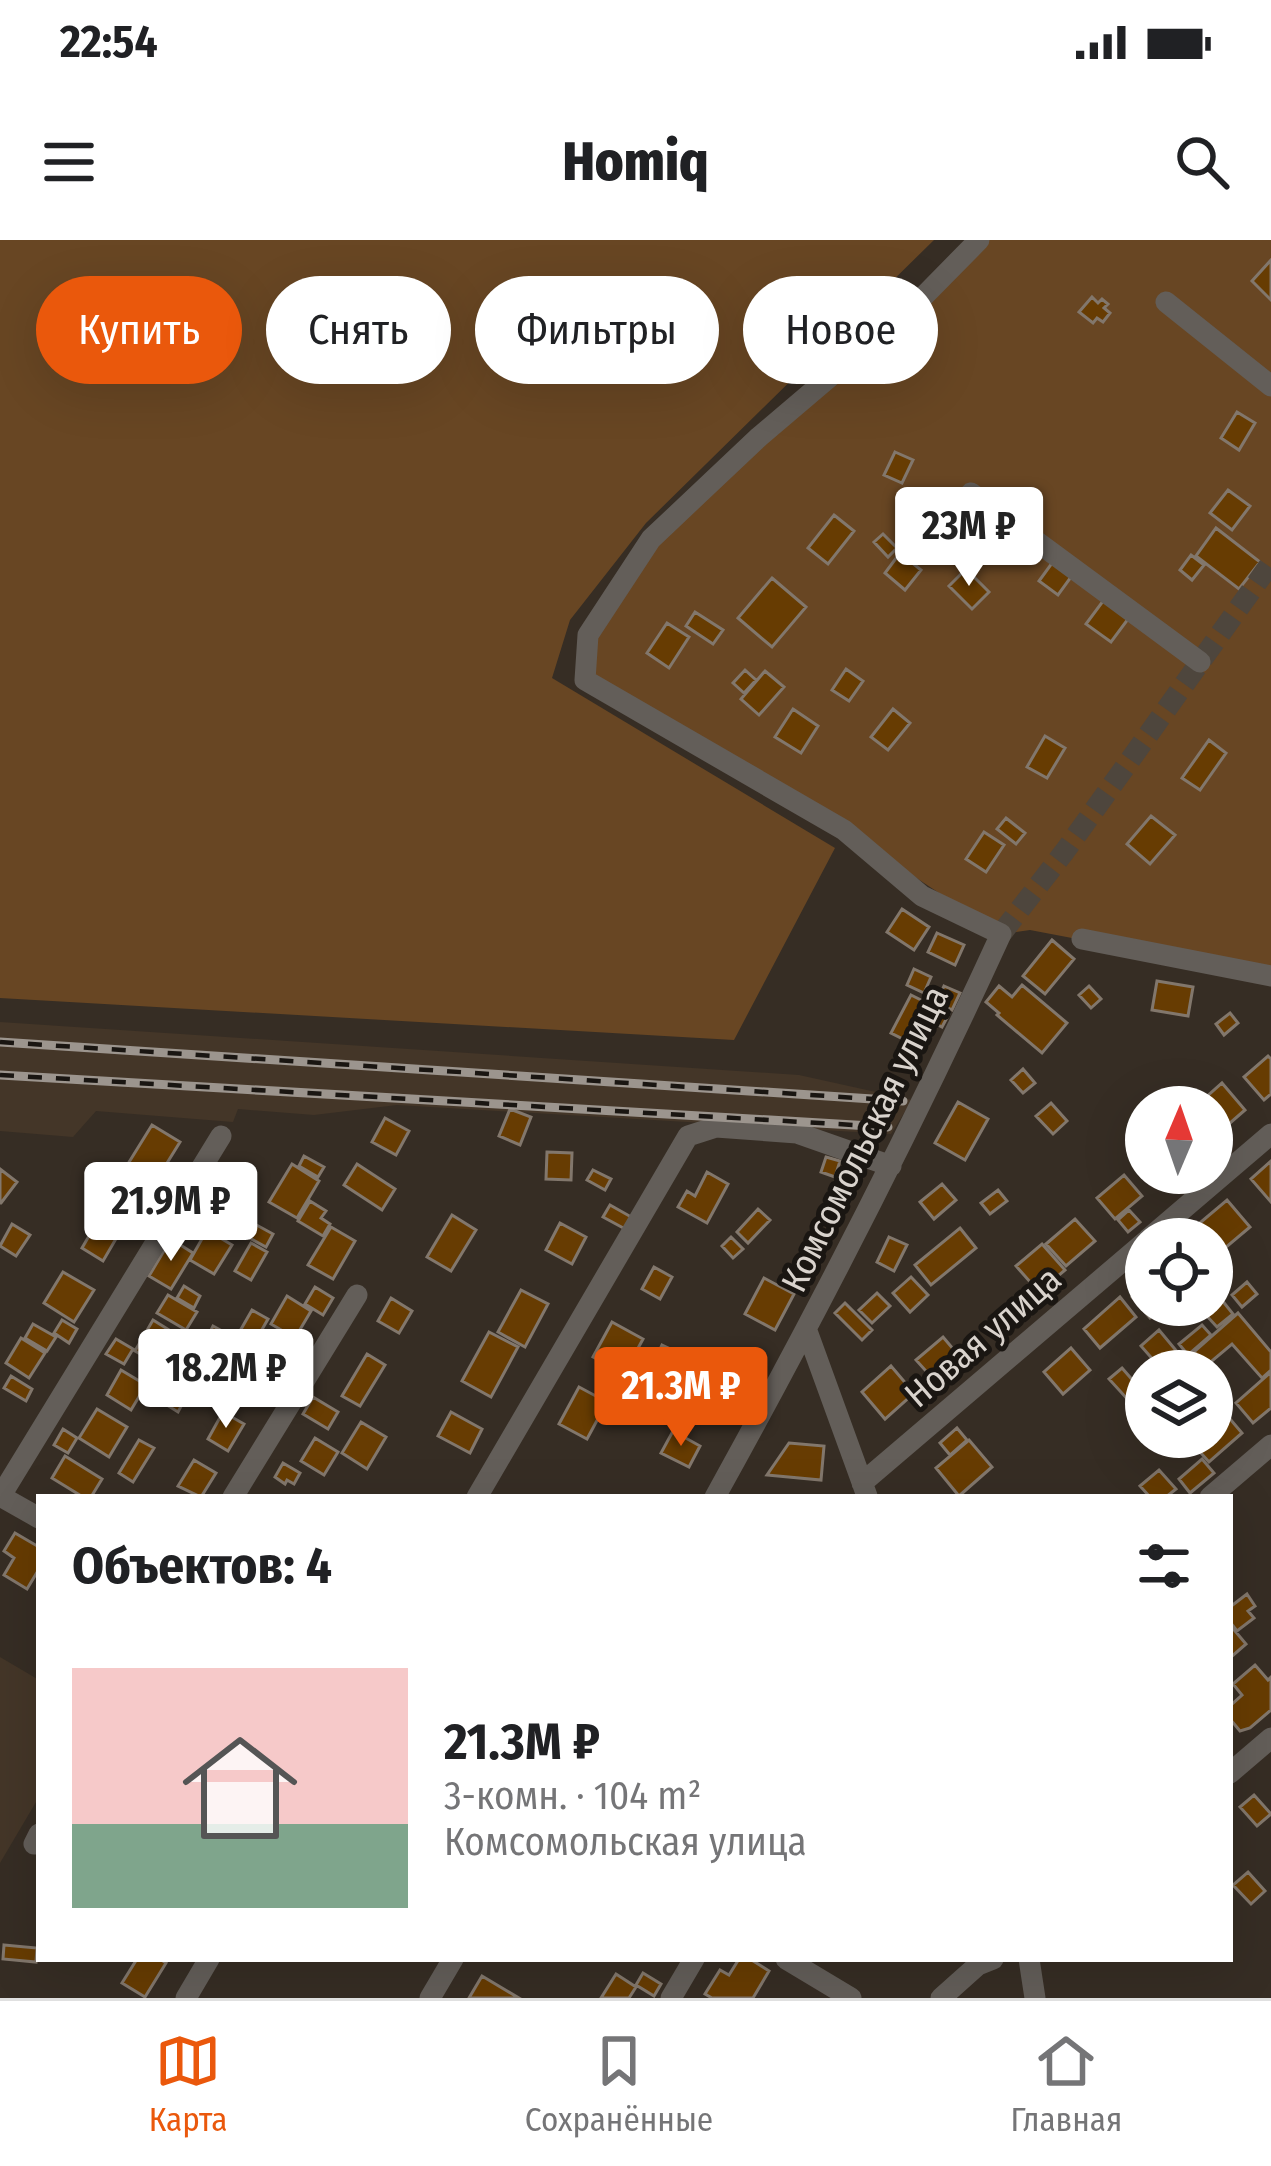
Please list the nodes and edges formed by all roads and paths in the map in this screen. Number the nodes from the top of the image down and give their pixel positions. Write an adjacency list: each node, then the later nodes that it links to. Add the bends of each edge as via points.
1 (979, 240): 10 (street, Комсомольская улица, via 651,539 588,635 585,680 844,830 922,896 1001,934)
2 (1166, 302): 3 (street)
3 (1271, 386)
4 (971, 493): 5 (street)
5 (1201, 662)
6 (1082, 939): 7 (street)
7 (1271, 976)
8 (1271, 1134): 11 (street, Новая улица)
9 (221, 1136): 21 (street)
10 (891, 1166): 14 (street, Комсомольская улица); 18 (street, via 797,1133 716,1127 688,1136)
11 (1173, 1218)
12 (1125, 1260): 16 (street, Новая улица)
13 (357, 1294): 17 (street)
14 (807, 1331): 16 (street); 19 (street, Комсомольская улица)
15 (1271, 1444): 20 (street)
16 (865, 1490)
17 (235, 1494)
18 (479, 1494)
19 (717, 1494)
20 (1213, 1494)
21 (0, 1497): 22 (street)
22 (36, 1516)
23 (1271, 1738): 24 (street)
24 (1233, 1770)
25 (207, 1962): 31 (street)
26 (451, 1962): 32 (street)
27 (692, 1962): 33 (street)
28 (791, 1962): 34 (street)
29 (983, 1962): 35 (street)
30 (1030, 1962): 36 (street)
31 (186, 1998)
32 (430, 1998)
33 (671, 1998)
34 (850, 1998)
35 (941, 1998)
36 (1036, 1998)

